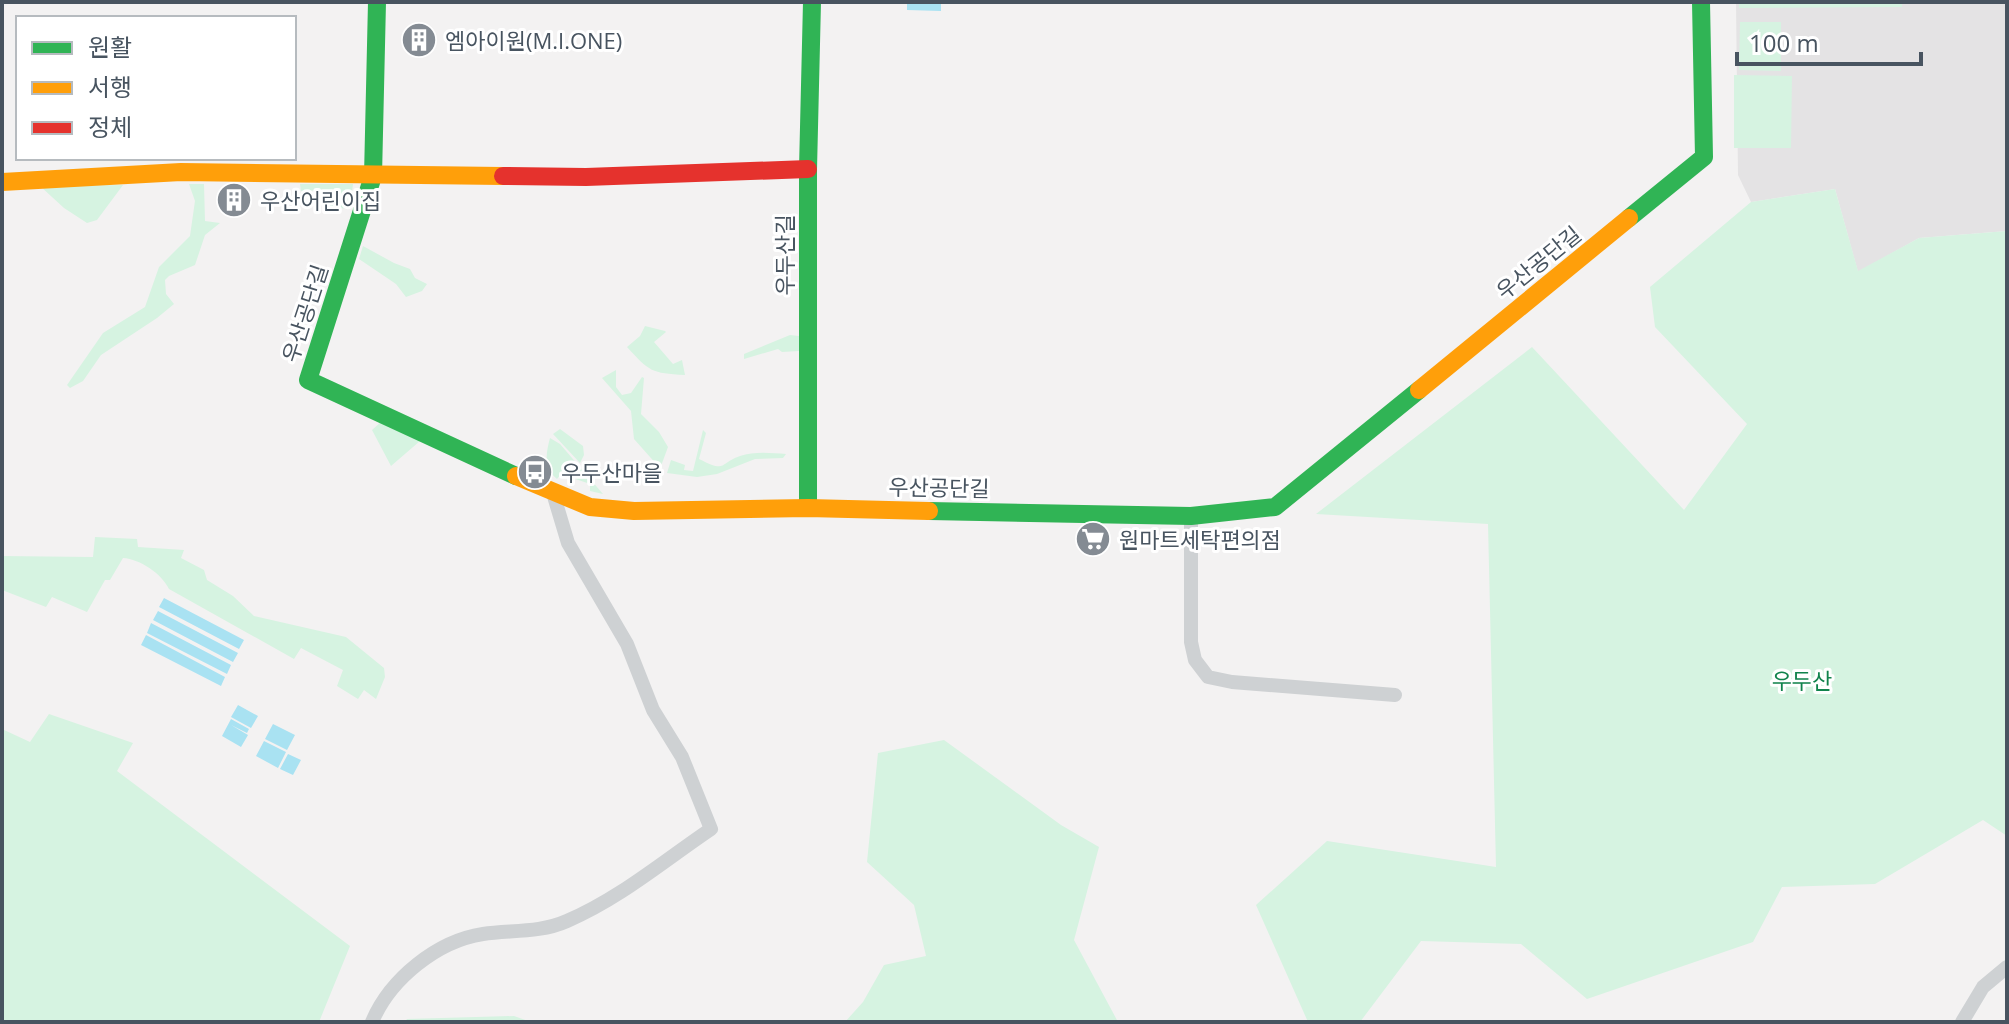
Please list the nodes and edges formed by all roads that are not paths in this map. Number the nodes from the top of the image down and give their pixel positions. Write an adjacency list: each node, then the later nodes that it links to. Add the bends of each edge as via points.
1 (377, 2): 5 (street, 우산공단길)
2 (812, 2): 4 (street, 우두산길)
3 (1701, 2): 9 (street, 우산공단길, via 1704,157 1275,507)
4 (808, 169): 5 (street, via 589,177); 8 (street, 우두산길)
5 (373, 176): 6 (street, via 181,172); 7 (street, 우산공단길, via 308,380)
6 (2, 182)
7 (553, 493): 8 (street, 우산공단길, via 590,507 625,511); 12 (street, via 568,543 627,644 711,829 566,922 451,942 399,981)
8 (808, 508): 9 (street, 우산공단길)
9 (1191, 516): 10 (street, via 1191,642 1195,660 1208,677)
10 (1395, 695)
11 (2007, 967): 13 (street, via 1983,987)
12 (372, 1022)
13 (1962, 1022)

